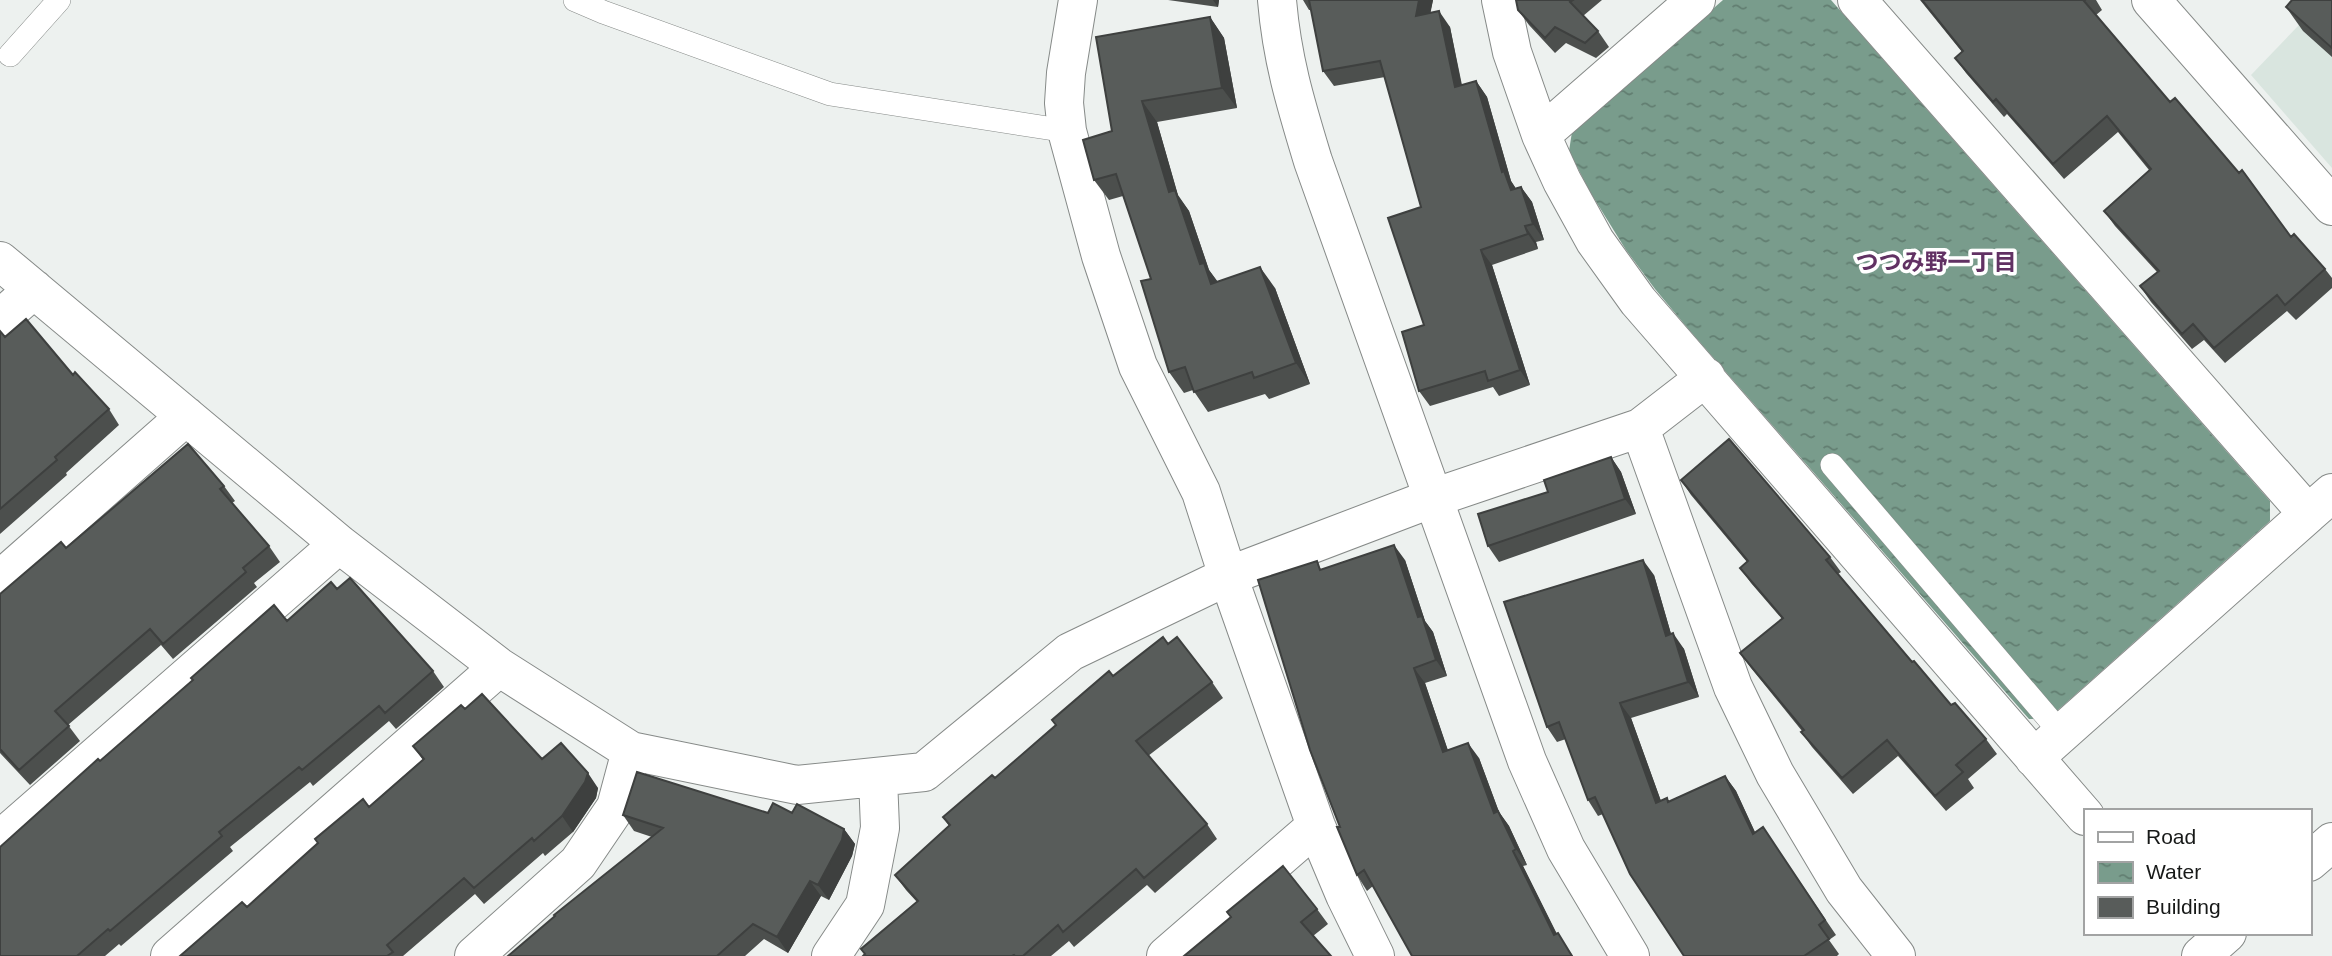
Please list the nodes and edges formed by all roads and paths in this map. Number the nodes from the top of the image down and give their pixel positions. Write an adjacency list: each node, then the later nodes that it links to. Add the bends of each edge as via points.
1 (59, 0): 9 (lane)
2 (575, 0): 10 (lane, via 830,94)
3 (1078, 0): 10 (street, via 1063,103)
4 (1277, 0): 20 (street, via 1288,80)
5 (1502, 0): 11 (street, via 1512,52)
6 (1696, 0): 11 (street)
7 (1857, 0): 21 (street)
8 (2151, 0): 12 (street)
9 (10, 55)
10 (1067, 131): 23 (street, via 1101,256 1138,366 1201,492)
11 (1541, 135): 16 (street, via 1595,241 1638,301)
12 (2332, 206)
13 (0, 261): 14 (street)
14 (34, 289): 15 (street); 17 (street)
15 (0, 319)
16 (1706, 377): 18 (street); 26 (street)
17 (186, 416): 22 (street); 24 (street)
18 (1640, 428): 20 (street); 40 (street, via 1733,687 1775,774 1844,890)
19 (1832, 465): 26 (lane)
20 (1433, 498): 23 (street); 39 (street, via 1527,761 1566,849)
21 (2320, 503): 26 (street)
22 (339, 544): 25 (street); 31 (street)
23 (1228, 576): 28 (street, via 1070,652 924,772); 30 (street)
24 (0, 580)
25 (499, 667): 27 (street); 34 (street)
26 (2048, 746): 29 (street)
27 (631, 751): 28 (street, via 797,785); 35 (street, via 616,807 578,863)
28 (878, 778): 36 (street, via 880,828 865,905)
29 (2084, 814)
30 (1316, 826): 37 (street); 38 (street)
31 (3, 830)
32 (2332, 842): 33 (street)
33 (2311, 860)
34 (170, 956)
35 (474, 956)
36 (831, 956)
37 (1166, 956)
38 (1375, 956)
39 (1630, 956)
40 (1896, 956)

